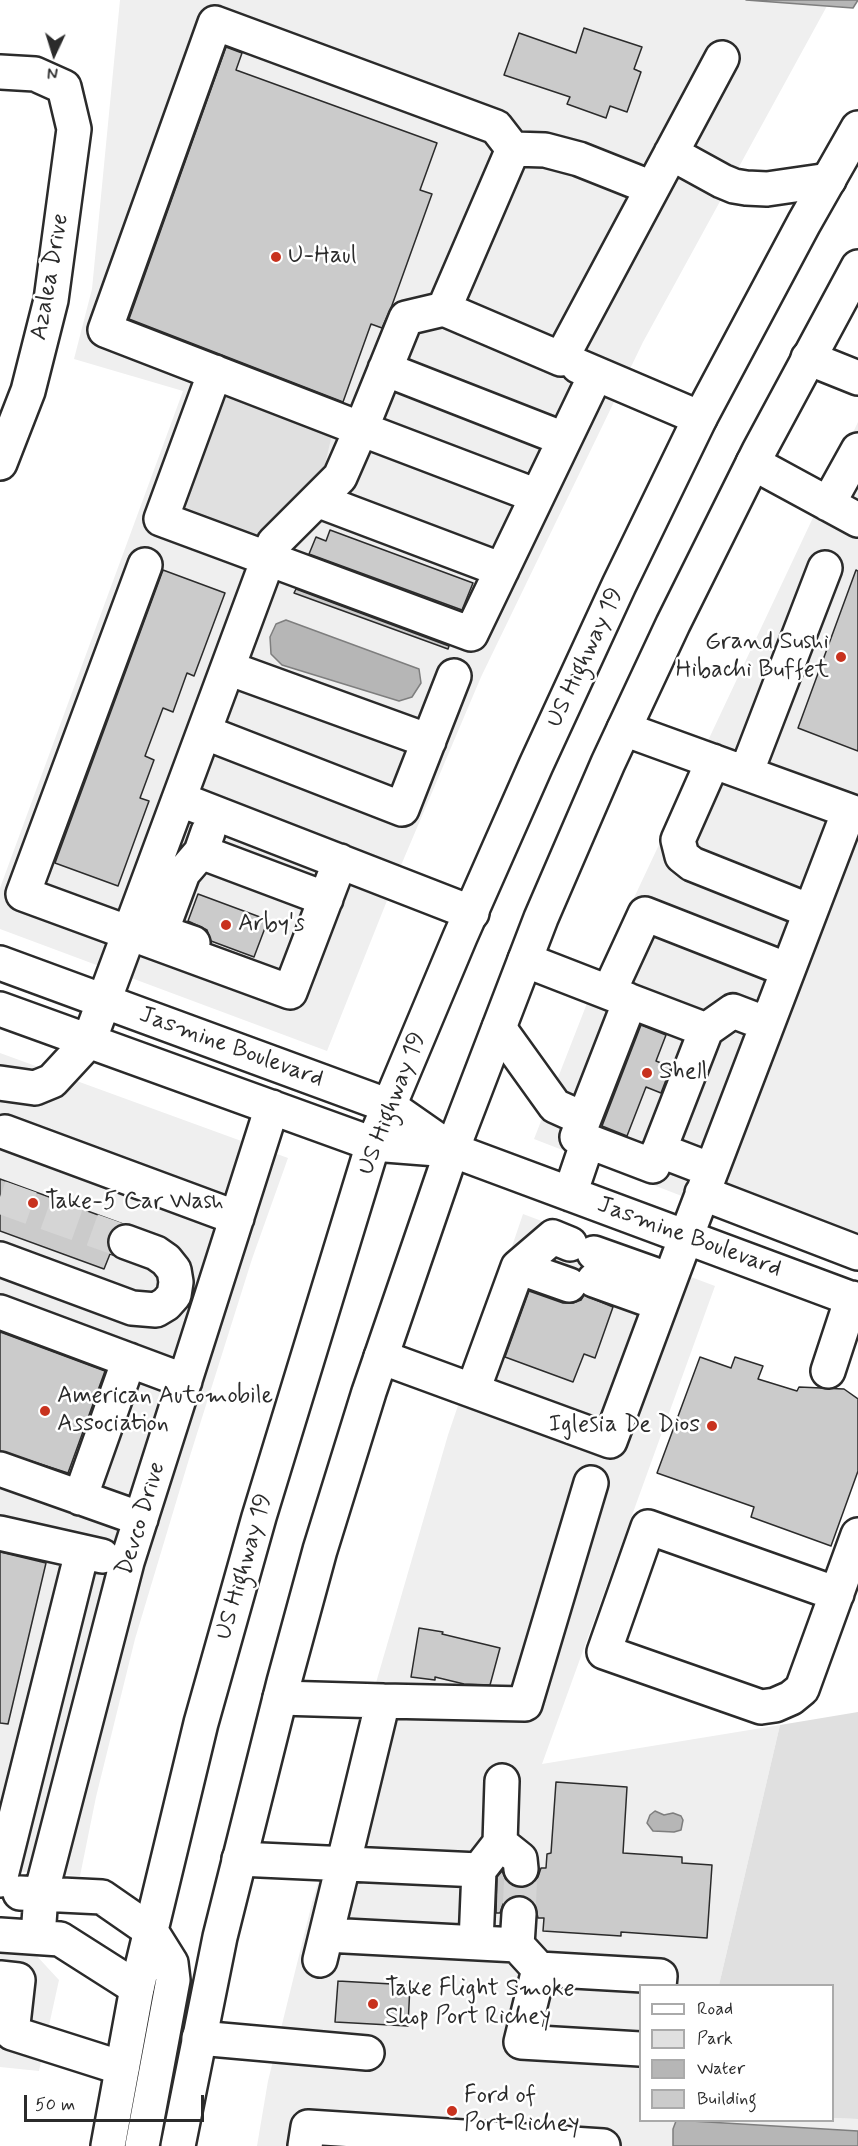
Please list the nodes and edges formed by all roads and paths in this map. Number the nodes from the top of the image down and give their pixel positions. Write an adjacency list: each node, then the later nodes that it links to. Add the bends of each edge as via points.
1 (722, 58): 5 (main road)
2 (0, 72): 20 (main road, Azalea Drive, via 35,74 64,87 74,129 51,300 28,391)
3 (858, 128): 6 (main road, US Highway 19)
4 (513, 149): 7 (main road, via 545,150 568,156); 9 (main road); 13 (main road, via 496,127 215,22 105,330)
5 (671, 153): 6 (main road, via 734,186 767,189); 7 (main road)
6 (828, 180): 16 (main road, US Highway 19)
7 (652, 188): 10 (main road)
8 (858, 267): 11 (main road)
9 (444, 309): 10 (main road); 12 (main road, via 406,318)
10 (561, 358): 14 (main road)
11 (808, 358): 15 (main road); 21 (main road)
12 (385, 369): 17 (main road); 18 (main road)
13 (215, 372): 17 (main road); 26 (main road, via 161,519)
14 (596, 374): 16 (main road); 18 (main road)
15 (858, 378)
16 (700, 418): 44 (main road, US Highway 19, via 536,765)
17 (361, 429): 22 (main road); 23 (main road, via 340,477)
18 (564, 440): 22 (main road)
19 (858, 450): 24 (main road)
20 (0, 463)
21 (753, 464): 24 (main road); 32 (main road)
22 (537, 496): 29 (main road)
23 (317, 500): 26 (main road, via 274,543); 29 (main road)
24 (828, 504): 25 (main road)
25 (858, 520)
26 (268, 559): 29 (main road, via 471,634); 30 (main road)
27 (145, 565): 45 (main road, via 23,894)
28 (825, 568): 36 (main road)
29 (502, 570)
30 (228, 668): 33 (main road); 34 (main road)
31 (454, 676): 34 (main road)
32 (624, 729): 35 (main road); 46 (main road)
33 (204, 732): 34 (main road, via 402,809); 37 (main road)
34 (429, 741)
35 (713, 761): 36 (main road); 43 (main road, via 678,840 682,856 692,864)
36 (746, 773): 38 (main road)
37 (179, 799): 39 (main road); 45 (main road)
38 (853, 812): 43 (main road)
39 (216, 813): 40 (main road); 41 (main road)
40 (201, 852): 42 (main road); 49 (main road, via 183,873 161,932)
41 (340, 861): 42 (main road); 44 (main road)
42 (326, 899): 49 (main road)
43 (810, 911): 48 (main road)
44 (472, 913): 58 (main road, US Highway 19)
45 (130, 933): 49 (main road, via 290,992); 51 (main road)
46 (525, 960): 50 (main road); 54 (main road)
47 (0, 963): 51 (main road, Jasmine Boulevard)
48 (788, 970): 50 (main road, via 645,914); 53 (main road)
49 (294, 982)
50 (620, 997): 55 (main road); 60 (main road)
51 (104, 1001): 56 (main road); 58 (main road, Jasmine Boulevard)
52 (0, 1009): 56 (main road, Jasmine Boulevard)
53 (767, 1024): 55 (main road, via 733,1011); 65 (main road)
54 (499, 1028): 60 (main road, via 555,1106); 63 (main road)
55 (706, 1030): 64 (main road)
56 (89, 1041): 57 (main road, via 52,1081 35,1088); 59 (main road, Jasmine Boulevard)
57 (11, 1085): 61 (main road)
58 (389, 1106): 62 (main road, US Highway 19); 63 (main road, Jasmine Boulevard)
59 (272, 1107): 62 (main road, Jasmine Boulevard); 67 (main road, Devco Drive)
60 (586, 1130): 64 (main road, via 653,1166); 66 (main road)
61 (3, 1133): 67 (main road)
62 (374, 1144): 63 (main road, Jasmine Boulevard); 104 (main road, US Highway 19, via 259,1517 204,1711)
63 (452, 1150): 66 (main road, Jasmine Boulevard); 77 (main road)
64 (659, 1150): 65 (main road)
65 (707, 1182): 68 (main road); 71 (main road)
66 (570, 1194): 68 (main road, Jasmine Boulevard)
67 (237, 1218): 80 (main road, Devco Drive)
68 (686, 1237): 73 (main road); 74 (main road, Jasmine Boulevard)
69 (126, 1242): 75 (main road, via 166,1260 174,1270 176,1282 174,1295 156,1310)
70 (0, 1244): 75 (main road, via 95,1279)
71 (858, 1253)
72 (0, 1259): 75 (main road)
73 (663, 1298): 81 (main road, via 568,1265); 81 (main road, via 610,1440)
74 (856, 1300): 79 (main road)
75 (132, 1308)
76 (0, 1312): 78 (main road)
77 (381, 1357): 81 (main road); 91 (main road, via 320,1550)
78 (129, 1360): 80 (main road); 84 (main road)
79 (828, 1371)
80 (185, 1381): 85 (main road, Devco Drive)
81 (473, 1390)
82 (0, 1469): 84 (main road)
83 (591, 1484): 92 (main road, via 525,1704)
84 (80, 1498): 85 (main road)
85 (141, 1520): 89 (main road, Devco Drive)
86 (0, 1533): 88 (main road)
87 (858, 1535): 90 (main road)
88 (82, 1552): 89 (main road); 94 (main road)
89 (127, 1562): 95 (main road, Devco Drive)
90 (837, 1594): 90 (main road, via 648,1527 604,1653 761,1707 775,1705 802,1689)
91 (280, 1698): 92 (main road); 97 (main road)
92 (383, 1701): 98 (main road)
93 (502, 1781): 96 (main road)
94 (13, 1828): 95 (main road); 101 (main road)
95 (56, 1837): 103 (main road, Devco Drive)
96 (500, 1843): 99 (main road, via 520,1859); 100 (main road)
97 (239, 1859): 98 (main road); 112 (main road)
98 (344, 1863): 100 (main road); 107 (main road, via 323,1947)
99 (521, 1869)
100 (479, 1870): 107 (main road)
101 (0, 1880)
102 (0, 1892): 103 (main road)
103 (41, 1894): 104 (main road, via 102,1897); 106 (main road, Devco Drive)
104 (151, 1931): 111 (main road, US Highway 19); 118 (main road, via 171,1963 173,1980)
105 (0, 1935): 106 (main road)
106 (38, 1937): 111 (main road, via 60,1939)
107 (476, 1943): 108 (main road, via 518,1929)
108 (539, 1969): 110 (main road, via 660,1976); 113 (main road, via 521,2042)
109 (0, 1978): 115 (main road, via 18,1980 12,2033)
110 (659, 1984)
111 (137, 1988): 115 (main road, US Highway 19)
112 (199, 2038): 114 (main road); 119 (main road)
113 (639, 2049)
114 (367, 2053)
115 (122, 2068): 117 (main road, US Highway 19)
116 (461, 2141): 120 (main road, via 308,2127); 121 (main road)
117 (108, 2146)
118 (142, 2146)
119 (178, 2146)
120 (305, 2146)
121 (603, 2146)

